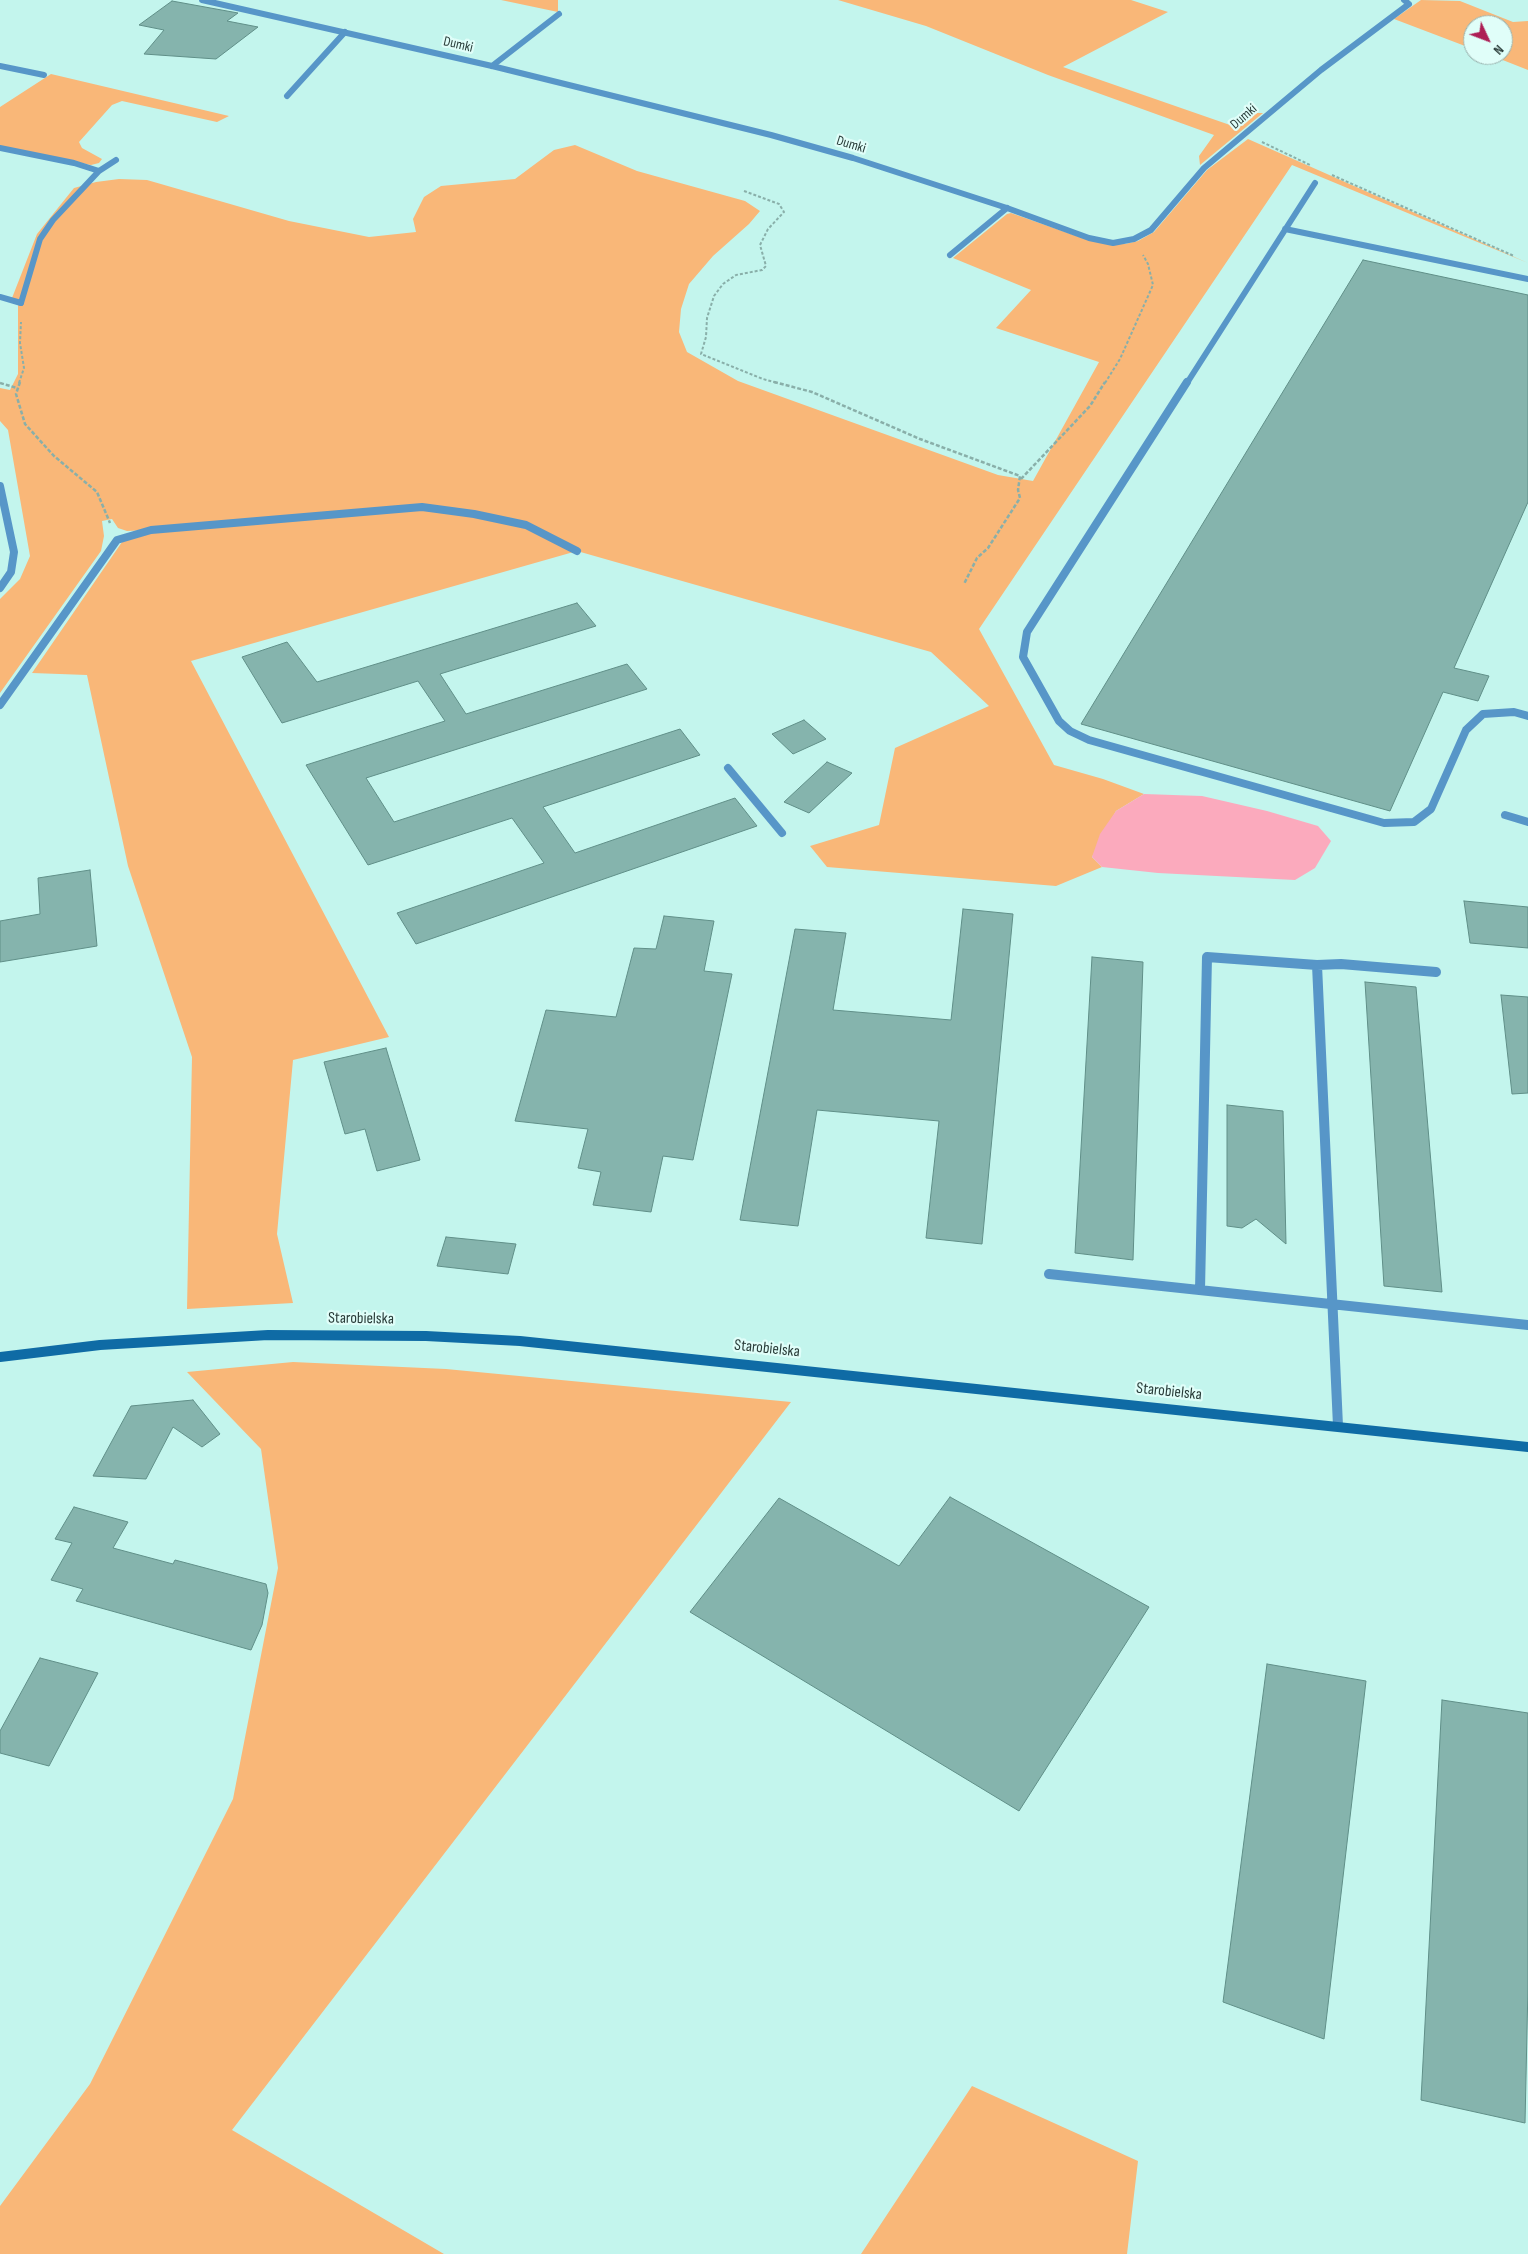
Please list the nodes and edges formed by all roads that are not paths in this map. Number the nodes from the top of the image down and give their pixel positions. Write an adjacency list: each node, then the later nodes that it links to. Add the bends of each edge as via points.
1 (202, 0): 4 (street, Dumki)
2 (1407, 2): 13 (street, Dumki, via 1204,168 1151,230 1134,239 1101,241)
3 (559, 14): 6 (street)
4 (345, 32): 6 (street, Dumki); 8 (street)
5 (0, 66): 7 (street)
6 (492, 66): 13 (street, Dumki, via 810,145)
7 (44, 76)
8 (287, 96)
9 (0, 148): 11 (street)
10 (116, 160): 11 (street)
11 (99, 171): 17 (street, via 40,238 21,303)
12 (1315, 183): 14 (street)
13 (1007, 208): 15 (street)
14 (1286, 229): 16 (street); 22 (street, via 1027,632 1023,656 1059,721 1070,731 1089,740 1384,823 1414,822 1431,809 1466,730 1483,714 1514,712)
15 (950, 255)
16 (1528, 280)
17 (0, 296)
18 (0, 486): 20 (street, via 14,552 11,572)
19 (577, 551): 21 (street, via 526,525 422,507 151,530 118,540)
20 (0, 588)
21 (0, 705)
22 (1528, 716)
23 (728, 768): 26 (street)
24 (1505, 815): 25 (street)
25 (1528, 822)
26 (782, 833)
27 (1317, 965): 28 (street); 30 (street, via 1207,957); 31 (street)
28 (1436, 972)
29 (1049, 1274): 30 (street)
30 (1200, 1290): 31 (street)
31 (1332, 1304): 32 (street); 34 (street)
32 (1528, 1325)
33 (0, 1357): 34 (street, Starobielska, via 100,1345 205,1338 349,1335 464,1338 580,1346)
34 (1338, 1426): 35 (street, Starobielska)
35 (1528, 1447)

